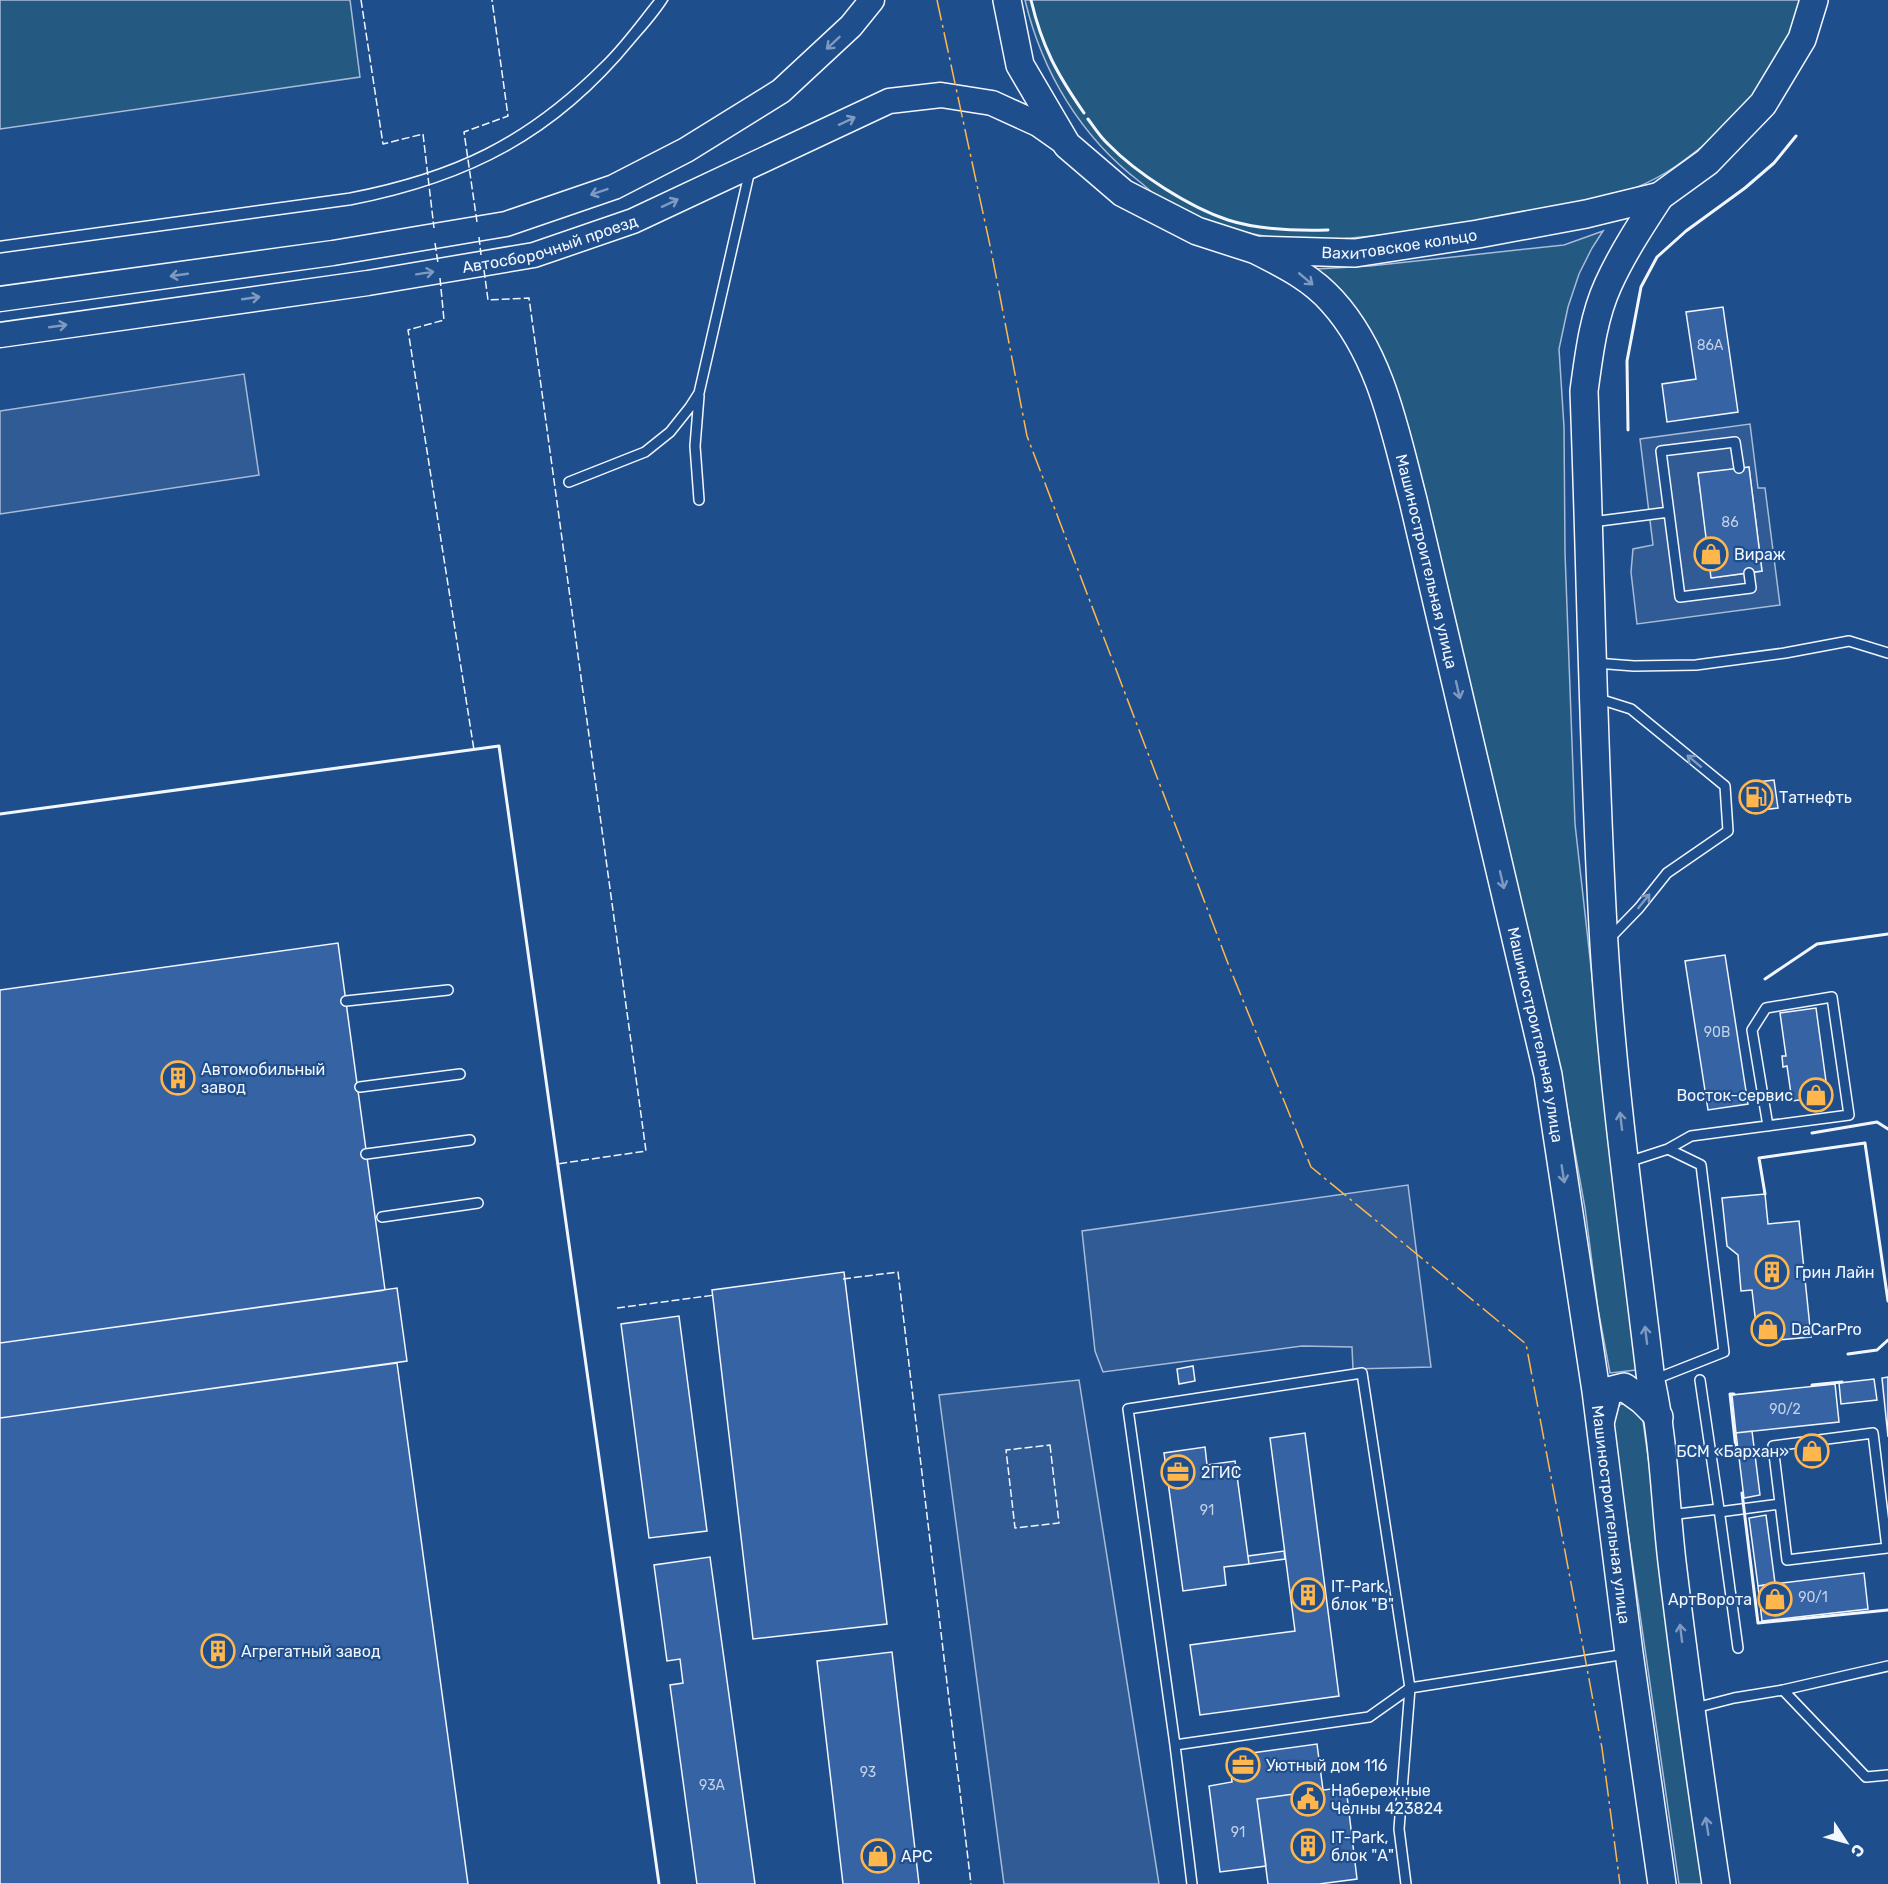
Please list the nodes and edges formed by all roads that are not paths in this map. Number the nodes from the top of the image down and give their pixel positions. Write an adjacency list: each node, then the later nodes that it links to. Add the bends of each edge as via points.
1 (872, 0): 10 (street, Автосборочный проезд, one-way to 10, via 851,26 781,91 686,150 614,187 506,224 362,249)
2 (1007, 0): 6 (main road, Вахитовское кольцо, via 1020,65)
3 (1814, 0): 5 (main road, Вахитовское кольцо)
4 (1823, 0): 5 (street)
5 (1802, 39): 8 (main road, Вахитовское кольцо, via 1763,104 1707,162)
6 (1067, 145): 7 (street, Автосборочный проезд, one-way to 6, via 890,101 941,95 992,103 1038,124); 9 (main road, Вахитовское кольцо, via 1123,193 1197,231)
7 (751, 164): 11 (street, Автосборочный проезд, one-way to 7, via 368,283 534,255 633,220); 12 (lane)
8 (1660, 196): 9 (main road, Вахитовское кольцо, via 1586,214 1355,253); 17 (main road, via 1606,287 1591,340 1584,391)
9 (1256, 250): 37 (main road, Машиностроительная улица, one-way to 37, via 1298,272 1332,300 1376,372 1390,413 1548,1075)
10 (0, 299)
11 (0, 335)
12 (699, 393): 14 (lane, via 669,432 645,452); 15 (lane, via 694,446)
13 (1739, 468): 16 (lane, via 1735,442 1661,451)
14 (569, 482)
15 (699, 500)
16 (1669, 512): 17 (lane); 18 (lane, via 1680,597 1751,588)
17 (1589, 523): 20 (main road)
18 (1749, 573)
19 (1888, 653): 20 (lane, via 1849,641 1696,665)
20 (1593, 663): 21 (main road)
21 (1593, 698): 22 (main road); 22 (lane, one-way to 21, via 1667,873 1728,831 1725,786 1631,709)
22 (1604, 944): 31 (main road, one-way to 22, via 1613,1064)
23 (448, 990): 24 (lane)
24 (346, 1001)
25 (460, 1074): 26 (lane)
26 (360, 1087)
27 (1768, 1126): 27 (lane, via 1849,1115 1832,997 1766,1008 1752,1030); 29 (lane, via 1691,1136)
28 (470, 1140): 30 (lane)
29 (1668, 1149): 31 (lane); 35 (lane, via 1701,1165 1724,1352)
30 (366, 1154)
31 (1626, 1163): 35 (main road, one-way to 31)
32 (478, 1203): 33 (lane)
33 (382, 1217)
34 (1700, 1380): 39 (lane)
35 (1651, 1381): 36 (main road)
36 (1659, 1417): 37 (main road, via 1624,1387 1608,1391); 40 (main road)
37 (1601, 1422): 43 (main road, Машиностроительная улица)
38 (1780, 1504): 39 (lane); 41 (lane, via 1787,1560); 41 (lane, via 1773,1446 1873,1433)
39 (1719, 1511): 40 (lane); 42 (lane)
40 (1667, 1515): 47 (main road, one-way to 40)
41 (1887, 1548)
42 (1738, 1648)
43 (1629, 1653): 45 (lane); 52 (main road, Машиностроительная улица)
44 (1888, 1666): 46 (lane)
45 (1410, 1688): 48 (lane, via 1369,1717); 48 (lane, via 1362,1373 1128,1409); 51 (lane, via 1399,1829)
46 (1783, 1690): 47 (lane); 49 (lane, via 1866,1777)
47 (1689, 1709): 53 (main road, one-way to 47)
48 (1175, 1745): 50 (lane)
49 (1888, 1775)
50 (1192, 1884)
51 (1406, 1884)
52 (1662, 1884)
53 (1716, 1884)

